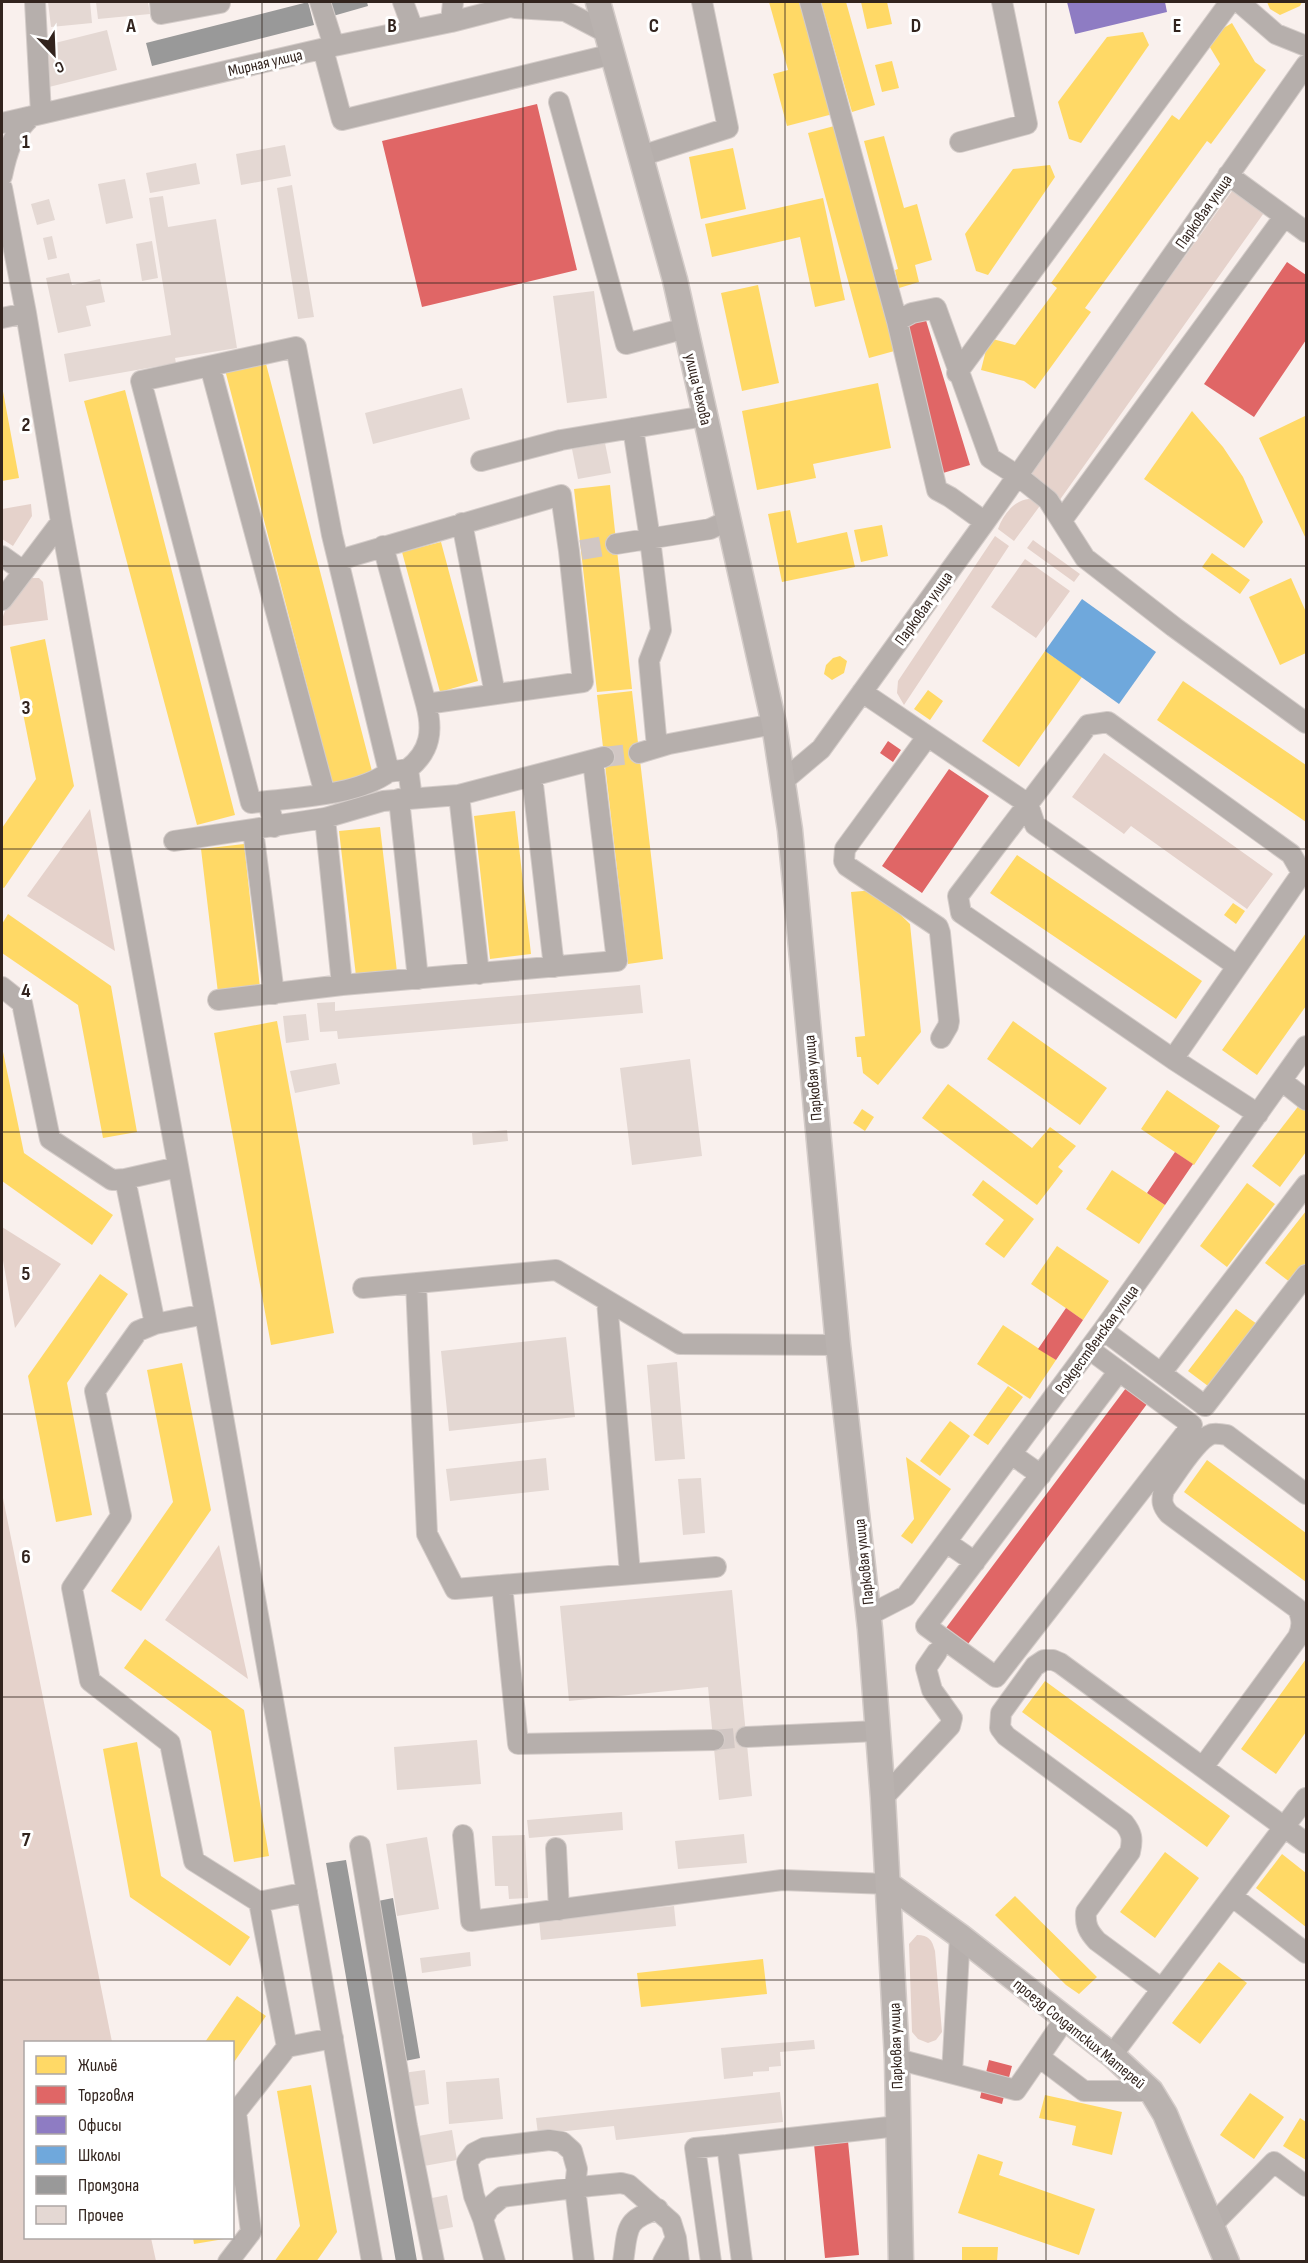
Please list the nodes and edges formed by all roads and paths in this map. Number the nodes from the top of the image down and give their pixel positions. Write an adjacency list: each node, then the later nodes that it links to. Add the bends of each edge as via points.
1 (35, 2): 22 (street)
2 (160, 2): 3 (street, via 161,14)
3 (223, 2)
4 (320, 2): 19 (street)
5 (403, 2): 16 (street)
6 (453, 2): 15 (street)
7 (529, 2): 14 (street, Мирная улица)
8 (598, 2): 17 (main road, улица Чехова)
9 (702, 2): 25 (street, via 728,128)
10 (810, 2): 33 (street)
11 (1002, 2): 24 (street, via 1027,124)
12 (1230, 2): 36 (street)
13 (1239, 2): 18 (street, via 1276,34)
14 (510, 4): 15 (street, Мирная улица); 17 (street, via 565,11)
15 (451, 22): 16 (street, Мирная улица)
16 (413, 29): 19 (street, Мирная улица)
17 (610, 43): 19 (street, via 342,120); 25 (main road, улица Чехова)
18 (1306, 46)
19 (328, 48): 22 (street, Мирная улица)
20 (1306, 65): 26 (street, Парковая улица)
21 (558, 102): 34 (street, via 626,344)
22 (37, 114): 23 (street, Мирная улица); 27 (street, via 14,135)
23 (2, 123)
24 (960, 142)
25 (641, 156): 34 (main road, улица Чехова)
26 (1228, 175): 29 (street); 40 (street, Парковая улица)
27 (2, 176)
28 (2, 188): 31 (street)
29 (1284, 217): 30 (street); 42 (street)
30 (1306, 232)
31 (26, 313): 32 (street); 43 (street)
32 (2, 318)
33 (897, 321): 36 (street, via 936,308); 44 (street, via 936,490)
34 (686, 328): 37 (main road, улица Чехова)
35 (210, 366): 50 (street, via 296,347); 62 (street); 65 (street, via 141,381 251,802)
36 (957, 373): 40 (street, via 990,458)
37 (705, 416): 38 (street); 41 (main road, улица Чехова)
38 (633, 428): 39 (street, via 561,440); 46 (street)
39 (481, 461)
40 (1018, 476): 42 (street, via 1048,500); 44 (street, Парковая улица)
41 (729, 520): 46 (street, via 710,529); 57 (main road, улица Чехова)
42 (1062, 520): 56 (street, via 1085,558)
43 (61, 522): 51 (street); 85 (street)
44 (985, 522): 53 (street, Парковая улица)
45 (462, 523): 48 (street); 54 (street); 54 (street, via 561,495 575,550 583,682)
46 (650, 538): 47 (street); 57 (street, via 660,630 649,661 648,750)
47 (616, 544)
48 (383, 546): 50 (street); 55 (street)
49 (2, 556): 51 (street)
50 (339, 560): 59 (street)
51 (23, 571): 52 (street)
52 (2, 600)
53 (862, 692): 58 (street); 61 (street, Парковая улица, via 821,748)
54 (495, 694): 55 (street)
55 (426, 704): 59 (street, via 431,730 426,747 419,760)
56 (1306, 723)
57 (774, 724): 61 (main road, улица Чехова)
58 (927, 736): 66 (street); 79 (street, via 843,855 847,866 938,927 949,1021)
59 (399, 771): 62 (street, via 377,781); 64 (street)
60 (532, 776): 63 (street); 72 (street); 72 (street, via 598,759 617,962)
61 (783, 781): 95 (main road, Парковая улица)
62 (325, 794): 65 (street)
63 (459, 795): 64 (street); 73 (street)
64 (406, 799): 67 (street, via 383,801); 74 (street)
65 (268, 801): 68 (street)
66 (1028, 804): 71 (street, via 1035,825); 71 (street, via 1088,725 1108,722 1291,854 1302,873); 81 (street, via 958,896 962,913)
67 (325, 818): 68 (street); 75 (street)
68 (274, 826): 69 (street)
69 (252, 830): 70 (street); 77 (street)
70 (174, 841)
71 (1237, 966): 81 (street)
72 (554, 967): 73 (street)
73 (478, 974): 74 (street)
74 (418, 979): 75 (street)
75 (342, 985): 77 (street)
76 (2, 987): 86 (street, via 22,1003 51,1139 112,1180)
77 (274, 994): 78 (street)
78 (218, 1000)
79 (941, 1038)
80 (1306, 1046): 82 (street, Рождественская улица)
81 (1173, 1059): 84 (street)
82 (1282, 1081): 83 (street); 84 (street, Рождественская улица)
83 (1306, 1100)
84 (1258, 1114): 94 (street, Рождественская улица)
85 (178, 1167): 86 (street); 92 (street)
86 (125, 1179): 93 (street)
87 (1306, 1185): 98 (street)
88 (1306, 1275): 98 (street, via 1205,1406)
89 (416, 1283): 90 (street); 91 (street, via 556,1270); 106 (street, via 426,1534 455,1589)
90 (363, 1288)
91 (607, 1301): 95 (street, via 680,1344); 105 (street)
92 (205, 1314): 93 (street); 121 (street)
93 (155, 1324): 123 (street, via 138,1331 95,1391 121,1516 72,1588 90,1681 170,1743 194,1861)
94 (1103, 1330): 96 (street, Рождественская улица); 98 (street)
95 (838, 1345): 107 (main road, Парковая улица)
96 (1089, 1349): 97 (street); 99 (street, Рождественская улица)
97 (1119, 1371): 100 (street); 103 (street, via 1192,1425 996,1677 926,1626)
98 (1161, 1373)
99 (1011, 1454): 100 (street); 102 (street, Рождественская улица)
100 (1041, 1474): 103 (street)
101 (1306, 1494): 112 (street, via 1227,1435 1218,1434 1201,1441 1164,1490 1161,1499 1169,1514 1298,1609 1302,1618 1298,1637)
102 (946, 1542): 103 (street); 107 (street, Рождественская улица, via 906,1596)
103 (975, 1562)
104 (716, 1566): 105 (street)
105 (630, 1573): 106 (street)
106 (502, 1585): 111 (street, via 519,1744)
107 (869, 1615): 109 (main road, Парковая улица)
108 (937, 1652): 113 (street, via 926,1668 932,1690 952,1718 950,1726)
109 (877, 1731): 110 (street); 113 (main road, Парковая улица)
110 (746, 1737)
111 (714, 1740)
112 (1203, 1767): 115 (street); 127 (street, via 1053,1660 1035,1666 1000,1713 1000,1728 1006,1736 1131,1832 1130,1852 1086,1912 1085,1923 1096,1941)
113 (883, 1798): 120 (main road, Парковая улица)
114 (1306, 1798): 115 (street)
115 (1285, 1827): 117 (street); 122 (street)
116 (463, 1835): 124 (street, via 471,1922)
117 (1306, 1843)
118 (360, 1846): 146 (street)
119 (556, 1848): 124 (street)
120 (888, 1884): 124 (street, via 782,1880); 125 (main road, проезд Солдатских Матерей); 133 (main road, Парковая улица)
121 (307, 1892): 123 (street); 129 (street)
122 (1233, 1897): 126 (street); 127 (street)
123 (259, 1902): 130 (street)
124 (559, 1910)
125 (960, 1936): 128 (main road, проезд Солдатских Матерей); 134 (street)
126 (1306, 1953)
127 (1162, 1989): 131 (street)
128 (1065, 2019): 131 (main road, проезд Солдатских Матерей); 132 (street)
129 (333, 2038): 130 (street); 144 (street)
130 (287, 2047): 145 (street, via 236,2112 251,2232)
131 (1112, 2055): 135 (main road, проезд Солдатских Матерей)
132 (1039, 2057): 134 (street, via 1016,2090); 135 (street, via 1084,2091)
133 (897, 2059): 134 (street); 136 (main road, Парковая улица)
134 (952, 2073)
135 (1151, 2091): 142 (main road, проезд Солдатских Матерей)
136 (898, 2126): 137 (street); 154 (main road, Парковая улица)
137 (728, 2145): 152 (street, via 695,2148); 153 (street)
138 (1306, 2186): 142 (street, via 1274,2162)
139 (575, 2188): 140 (street, via 629,2185); 141 (street, via 502,2198); 141 (street, via 577,2169 572,2151 562,2142 484,2148 467,2162); 148 (street)
140 (658, 2209): 143 (street, via 671,2222); 149 (street, via 634,2220 628,2229)
141 (483, 2219): 147 (street)
142 (1212, 2225): 155 (main road, проезд Солдатских Матерей)
143 (676, 2238): 150 (street); 151 (street)
144 (367, 2257)
145 (228, 2262)
146 (434, 2262)
147 (495, 2262)
148 (584, 2262)
149 (623, 2262)
150 (663, 2262)
151 (679, 2262)
152 (711, 2262)
153 (742, 2262)
154 (901, 2262)
155 (1227, 2262)

